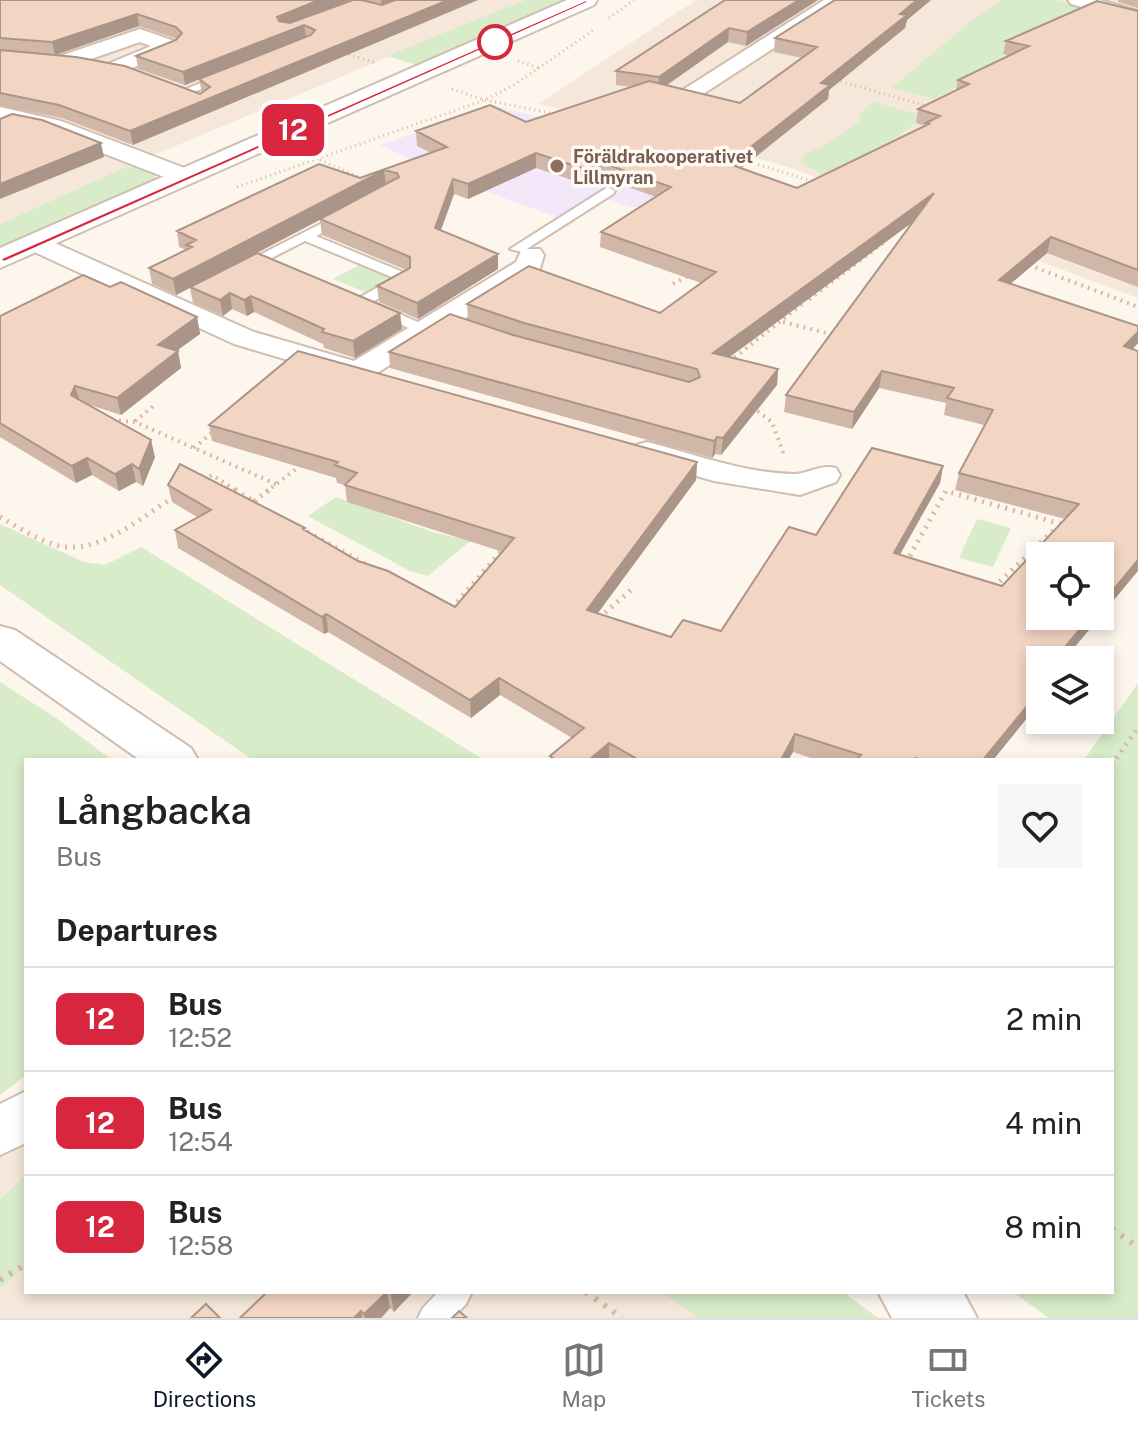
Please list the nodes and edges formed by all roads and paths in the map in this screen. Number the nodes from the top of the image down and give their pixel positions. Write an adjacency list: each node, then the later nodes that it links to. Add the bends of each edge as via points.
1 (586, 0): 23 (street)
2 (634, 0): 11 (path)
3 (838, 0): 15 (street)
4 (1078, 0): 5 (street)
5 (1138, 17)
6 (335, 51): 9 (path)
7 (515, 60): 11 (path)
8 (58, 61): 10 (lane); 10 (street, via 140,35 170,46)
9 (378, 63)
10 (114, 68)
11 (540, 68): 16 (path)
12 (240, 70): 17 (lane, via 181,89)
13 (831, 79): 18 (path)
14 (446, 87): 16 (path)
15 (692, 91)
16 (485, 100): 20 (path); 22 (path)
17 (203, 101)
18 (939, 110)
19 (0, 114): 23 (street, via 53,126)
20 (559, 115)
21 (740, 158): 24 (path)
22 (319, 160): 25 (path); 26 (path)
23 (186, 177): 30 (street)
24 (819, 184)
25 (224, 191)
26 (390, 191): 28 (lane)
27 (608, 191): 31 (lane)
28 (305, 236): 33 (lane); 43 (lane, via 405,278 356,299)
29 (887, 240): 40 (path)
30 (37, 243): 32 (street); 46 (street, via 182,299 244,338)
31 (524, 252): 43 (street, via 529,266)
32 (0, 259)
33 (258, 259): 35 (lane); 37 (lane)
34 (1020, 261): 41 (path)
35 (284, 270)
36 (696, 272): 38 (path)
37 (233, 273)
38 (673, 284)
39 (793, 296): 40 (path)
40 (807, 301): 42 (path)
41 (1138, 307)
42 (783, 322): 44 (path); 45 (path)
43 (444, 326): 46 (street)
44 (841, 337)
45 (725, 365)
46 (358, 372): 47 (street)
47 (395, 382)
48 (156, 404): 51 (path)
49 (746, 405): 56 (path, via 775,423 780,449)
50 (102, 419): 51 (path)
51 (135, 422): 54 (path)
52 (225, 422): 54 (path)
53 (623, 445): 56 (street, via 714,471)
54 (194, 448): 58 (path)
55 (315, 454): 58 (path)
56 (812, 480)
57 (199, 483): 60 (path, via 212,475)
58 (278, 485): 60 (path)
59 (186, 490): 63 (path, via 75,548 51,543)
60 (254, 501): 61 (path)
61 (267, 509)
62 (1074, 515): 64 (path)
63 (0, 517)
64 (1061, 524): 67 (path, via 946,491 905,564); 69 (path)
65 (295, 525): 68 (path)
66 (513, 537): 72 (path)
67 (920, 568)
68 (377, 571)
69 (992, 589)
70 (631, 590): 74 (path)
71 (441, 600): 72 (path)
72 (452, 608): 73 (path)
73 (465, 615)
74 (589, 625)
75 (0, 640): 77 (street)
76 (1138, 727): 78 (path)
77 (171, 758)
78 (1114, 762)
79 (24, 1115): 80 (street)
80 (0, 1132)
81 (1114, 1230): 82 (path)
82 (1138, 1247)
83 (24, 1265): 84 (path)
84 (0, 1280)
85 (456, 1294): 88 (lane)
86 (589, 1294): 89 (path)
87 (913, 1294): 90 (street)
88 (433, 1318)
89 (622, 1318)
90 (944, 1318)

